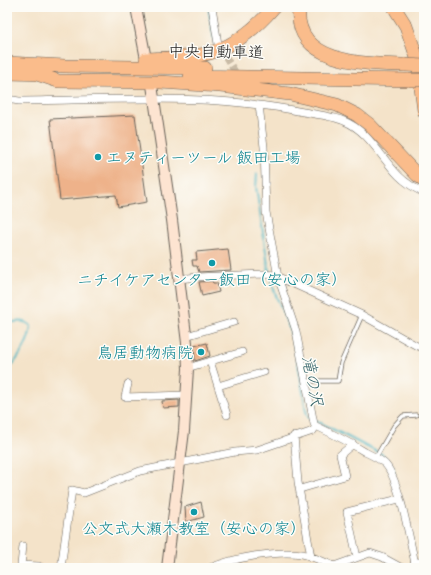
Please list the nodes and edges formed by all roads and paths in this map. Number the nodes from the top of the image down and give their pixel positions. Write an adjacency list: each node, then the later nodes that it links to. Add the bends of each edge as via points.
1 (136, 7): 9 (street)
2 (212, 7): 7 (street)
3 (274, 7): 10 (highway, via 240,40 198,55)
4 (299, 7): 12 (highway, via 298,21 312,46 332,56)
5 (394, 7): 22 (highway, via 406,26 418,58)
6 (404, 7): 8 (highway, via 413,22)
7 (218, 44)
8 (424, 52)
9 (145, 54)
10 (7, 63): 12 (highway, 中央自動車道)
11 (424, 66): 12 (highway, bridge)
12 (407, 72): 13 (highway, 中央自動車道); 15 (highway, 中央自動車道); 16 (highway, 中央自動車道, bridge)
13 (424, 72)
14 (7, 73): 15 (highway, 中央自動車道)
15 (37, 74): 23 (highway, via 58,80 160,82 227,87 290,94 338,106 370,125)
16 (424, 80)
17 (152, 85): 20 (street)
18 (247, 92): 21 (street)
19 (7, 99): 20 (street)
20 (155, 99): 21 (street); 26 (street)
21 (256, 104): 24 (street, via 344,120 361,131 399,177); 25 (street, via 264,147 266,212)
22 (424, 111)
23 (424, 180)
24 (424, 193)
25 (276, 276): 26 (street, via 266,274); 27 (street); 35 (street, via 296,330)
26 (179, 279): 29 (street)
27 (362, 315): 30 (street); 35 (lane, via 341,363 338,381)
28 (234, 322): 29 (street)
29 (186, 336): 33 (street)
30 (424, 348)
31 (242, 352): 32 (street)
32 (210, 361): 33 (street); 37 (street)
33 (188, 368): 38 (street)
34 (264, 372): 37 (street)
35 (306, 381): 41 (street)
36 (128, 384): 38 (street, via 125,397)
37 (218, 386): 39 (street)
38 (187, 395): 45 (street)
39 (227, 415)
40 (416, 415): 44 (lane, via 403,416 394,426)
41 (315, 425): 42 (street, via 313,431); 43 (street)
42 (294, 436): 45 (street, via 257,450); 46 (street)
43 (353, 444): 44 (street); 46 (street, via 340,455 345,476)
44 (376, 457): 47 (street, via 392,474)
45 (180, 462): 56 (street, via 140,471 84,493 72,490); 57 (street)
46 (300, 489): 49 (street)
47 (399, 499): 50 (street, via 347,512); 52 (street)
48 (22, 546): 55 (street, via 21,565)
49 (312, 557): 53 (street); 58 (street, via 302,554 259,555)
50 (357, 557): 53 (street); 54 (street, via 370,553)
51 (423, 562): 52 (street)
52 (415, 565)
53 (334, 567)
54 (398, 567)
55 (42, 568)
56 (61, 568)
57 (167, 568)
58 (210, 568)

